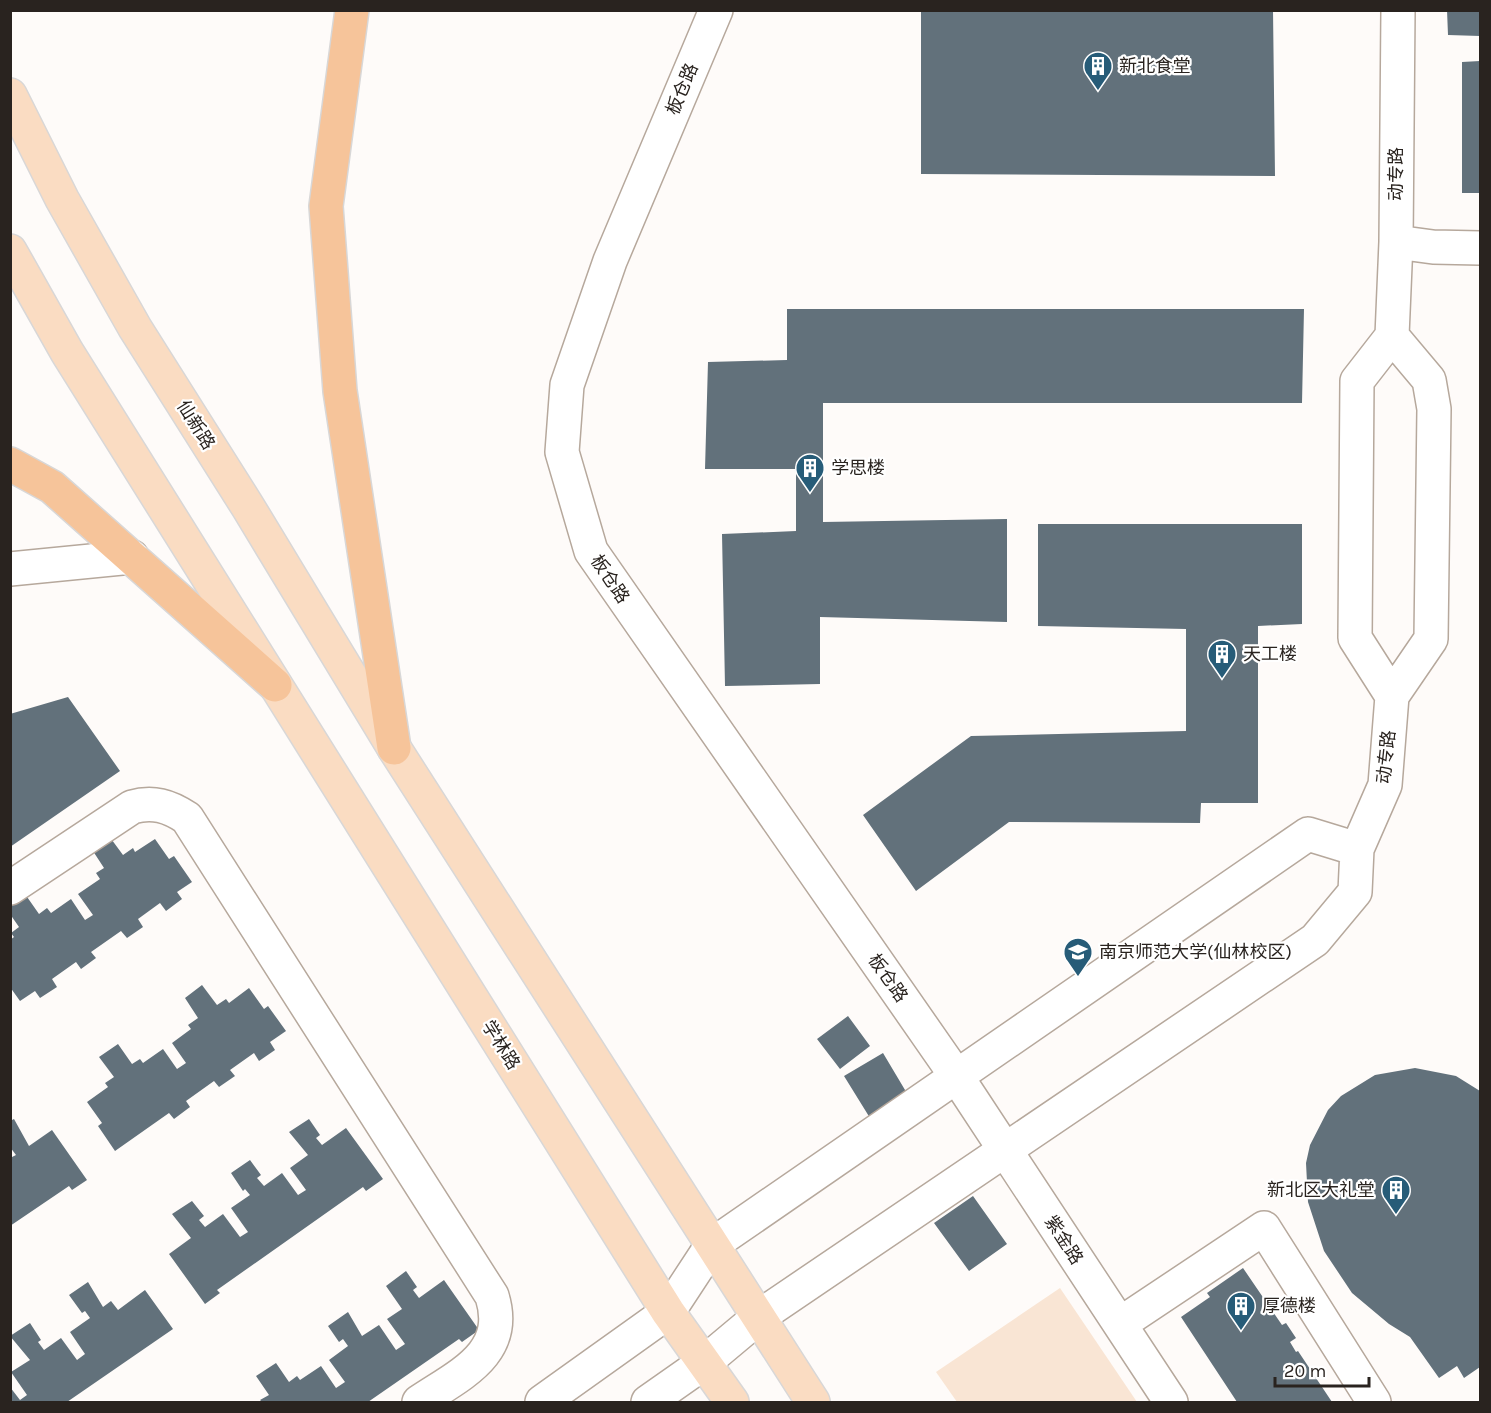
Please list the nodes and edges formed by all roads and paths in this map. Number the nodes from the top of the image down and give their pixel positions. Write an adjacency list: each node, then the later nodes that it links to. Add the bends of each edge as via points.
1 (352, 10): 14 (highway, via 326,206 340,391)
2 (716, 10): 17 (street, 板仓路, via 610,261 574,362 567,385 562,452 591,552)
3 (1398, 10): 5 (street, 动专路)
4 (10, 95): 14 (main road, 仙新路, via 62,199 135,328)
5 (1396, 242): 6 (street); 8 (street, 动专路)
6 (1480, 248)
7 (10, 251): 12 (main road, via 67,352)
8 (1392, 336): 13 (street, via 1357,381 1355,638); 13 (street, via 1429,380 1434,409 1431,639)
9 (10, 464): 10 (highway, via 52,487)
10 (132, 557): 11 (street); 12 (highway)
11 (10, 569)
12 (275, 685): 20 (main road, 学林路)
13 (1392, 696): 15 (street, 动专路, via 1385,785)
14 (394, 748): 19 (main road)
15 (1357, 849): 17 (street, via 1308,834); 18 (street, via 1355,892 1315,939)
16 (10, 888): 24 (street, via 132,807 162,805 187,818 492,1296 497,1321 488,1348 479,1361)
17 (957, 1077): 18 (street, 紫金路); 19 (street)
18 (1005, 1149): 21 (street); 22 (street, 紫金路)
19 (712, 1245): 20 (street); 21 (main road)
20 (668, 1312): 23 (main road, 学林路); 25 (street)
21 (760, 1316): 23 (street); 28 (main road)
22 (1120, 1324): 29 (street, 紫金路); 30 (street, via 1264,1228)
23 (705, 1362): 26 (street); 27 (main road, 学林路)
24 (419, 1402)
25 (542, 1402)
26 (648, 1402)
27 (732, 1402)
28 (813, 1402)
29 (1171, 1402)
30 (1374, 1402)

